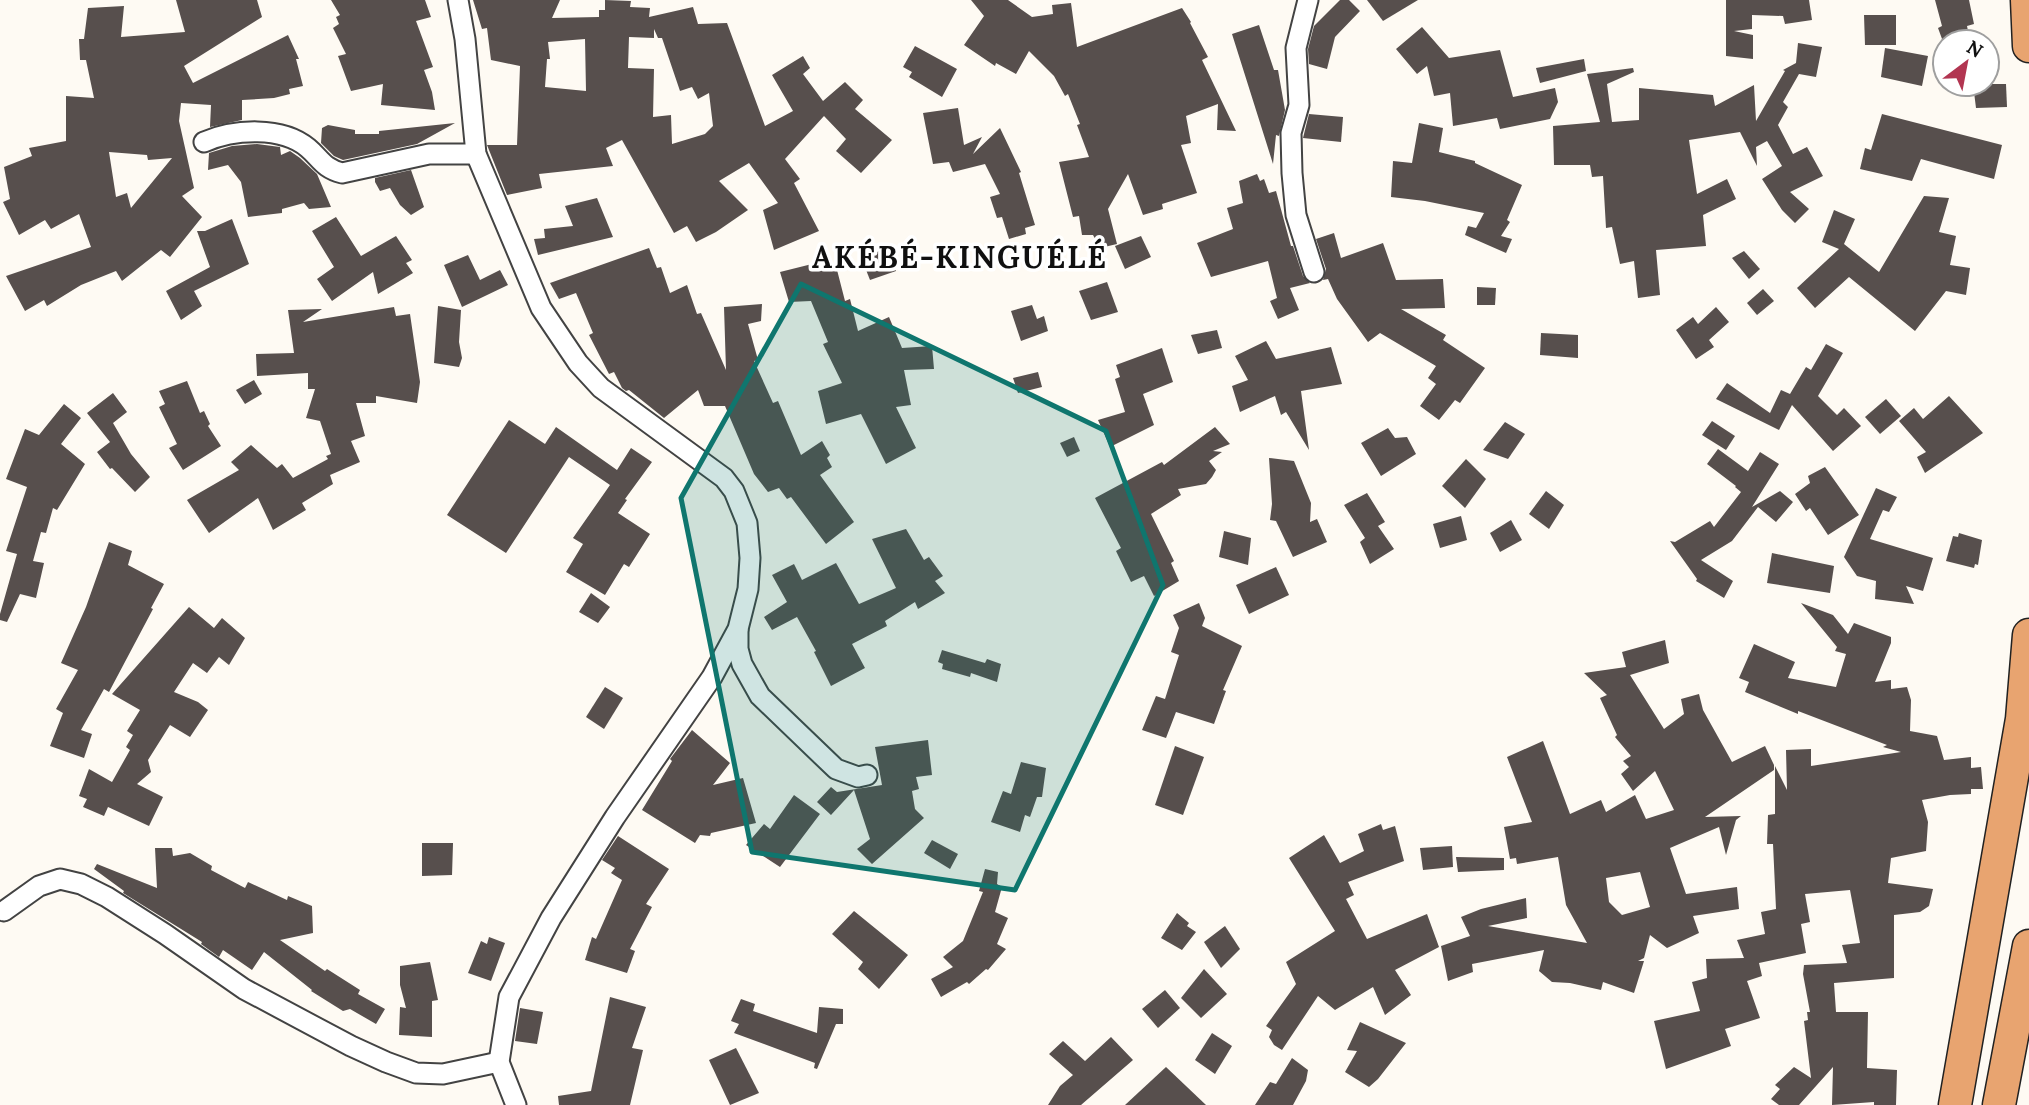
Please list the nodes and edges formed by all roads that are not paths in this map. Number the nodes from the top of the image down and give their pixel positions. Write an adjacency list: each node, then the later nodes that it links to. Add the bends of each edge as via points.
1 (458, 0): 6 (street)
2 (1308, 0): 7 (street, via 1296,48 1299,105 1291,133 1296,215)
3 (2027, 0): 4 (highway)
4 (2029, 46)
5 (204, 142): 6 (street, via 234,132 286,134 332,171 342,173 429,154)
6 (476, 154): 8 (street, via 541,308 578,363 601,388 706,463 734,491 747,523 750,558)
7 (1314, 272)
8 (738, 629): 10 (street, via 742,664 761,696 836,769); 13 (street, via 712,677 615,817 528,959 509,997)
9 (2029, 635): 15 (highway, via 2022,719)
10 (867, 775)
11 (4, 911): 13 (street, via 39,886 60,879 81,884 244,989 386,1062 416,1073 443,1074)
12 (2029, 946): 16 (highway)
13 (499, 1062): 14 (street)
14 (516, 1105)
15 (1955, 1105)
16 (1999, 1105)

